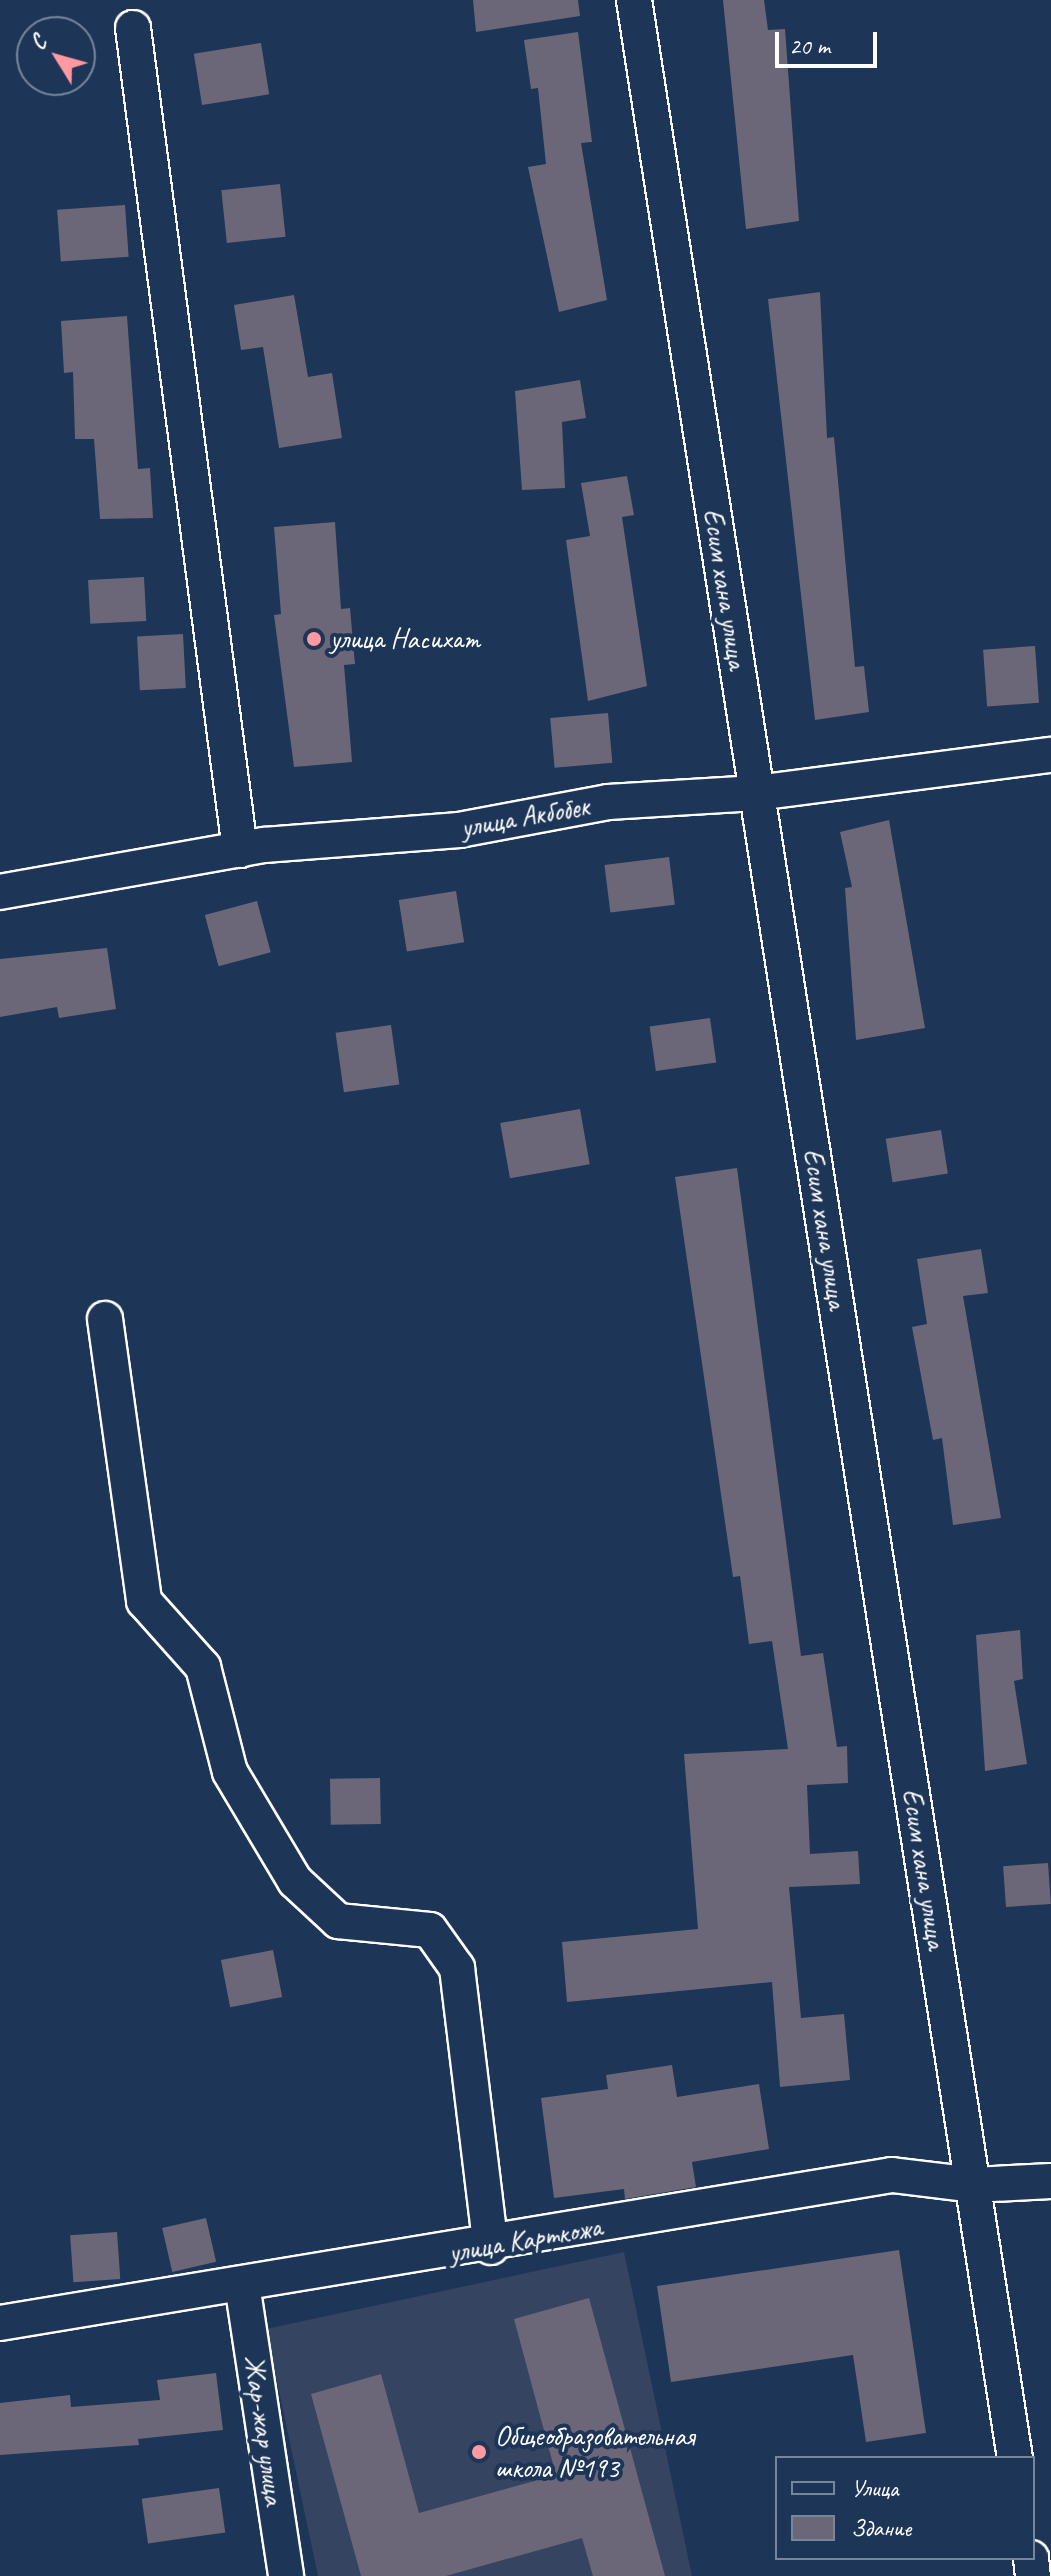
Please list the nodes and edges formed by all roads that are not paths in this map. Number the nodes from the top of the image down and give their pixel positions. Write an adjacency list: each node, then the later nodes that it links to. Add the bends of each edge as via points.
1 (634, 0): 4 (street, Есим хана улица)
2 (133, 28): 5 (street)
3 (1051, 755): 4 (street, улица Акбобек)
4 (757, 793): 5 (street, улица Акбобек, via 608,802 459,830); 9 (street, Есим хана улица)
5 (240, 850): 6 (street, улица Акбобек)
6 (0, 892)
7 (105, 1319): 10 (street, via 144,1601 203,1667 230,1772 295,1881 338,1921 430,1930 457,1968)
8 (1051, 2181): 9 (street, улица Карткожа)
9 (973, 2185): 10 (street, улица Карткожа, via 892,2175); 13 (street, Есим хана улица)
10 (491, 2247): 11 (street, улица Карткожа)
11 (242, 2284): 12 (street, улица Карткожа); 14 (street, Жар-жар улица)
12 (0, 2323)
13 (1015, 2456)
14 (286, 2576)

